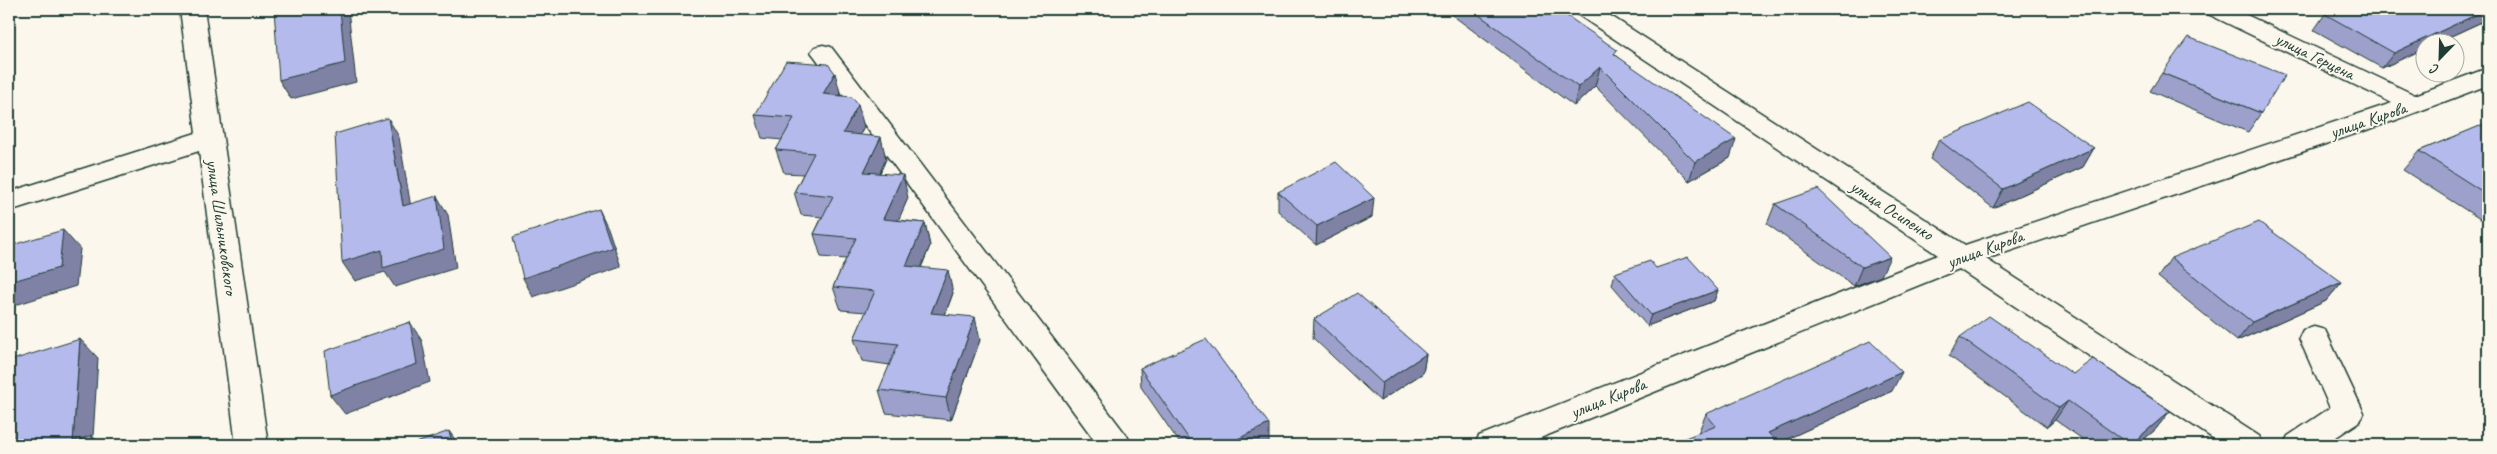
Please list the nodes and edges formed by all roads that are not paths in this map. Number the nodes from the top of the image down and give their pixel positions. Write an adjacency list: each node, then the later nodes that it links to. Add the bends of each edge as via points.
1 (192, 9): 7 (street, улица Шильниковского)
2 (1585, 9): 9 (street, улица Осипенко)
3 (2216, 9): 6 (street, улица Герцена)
4 (823, 52): 12 (street)
5 (2488, 76): 6 (street, улица Кирова)
6 (2414, 104): 9 (street, улица Кирова)
7 (210, 138): 8 (street); 11 (street, улица Шильниковского)
8 (9, 202)
9 (1963, 256): 13 (street, улица Кирова); 14 (street, улица Осипенко)
10 (2314, 338): 15 (street, via 2348,413)
11 (252, 445)
12 (1116, 445)
13 (1490, 445)
14 (2248, 445)
15 (2299, 445)

